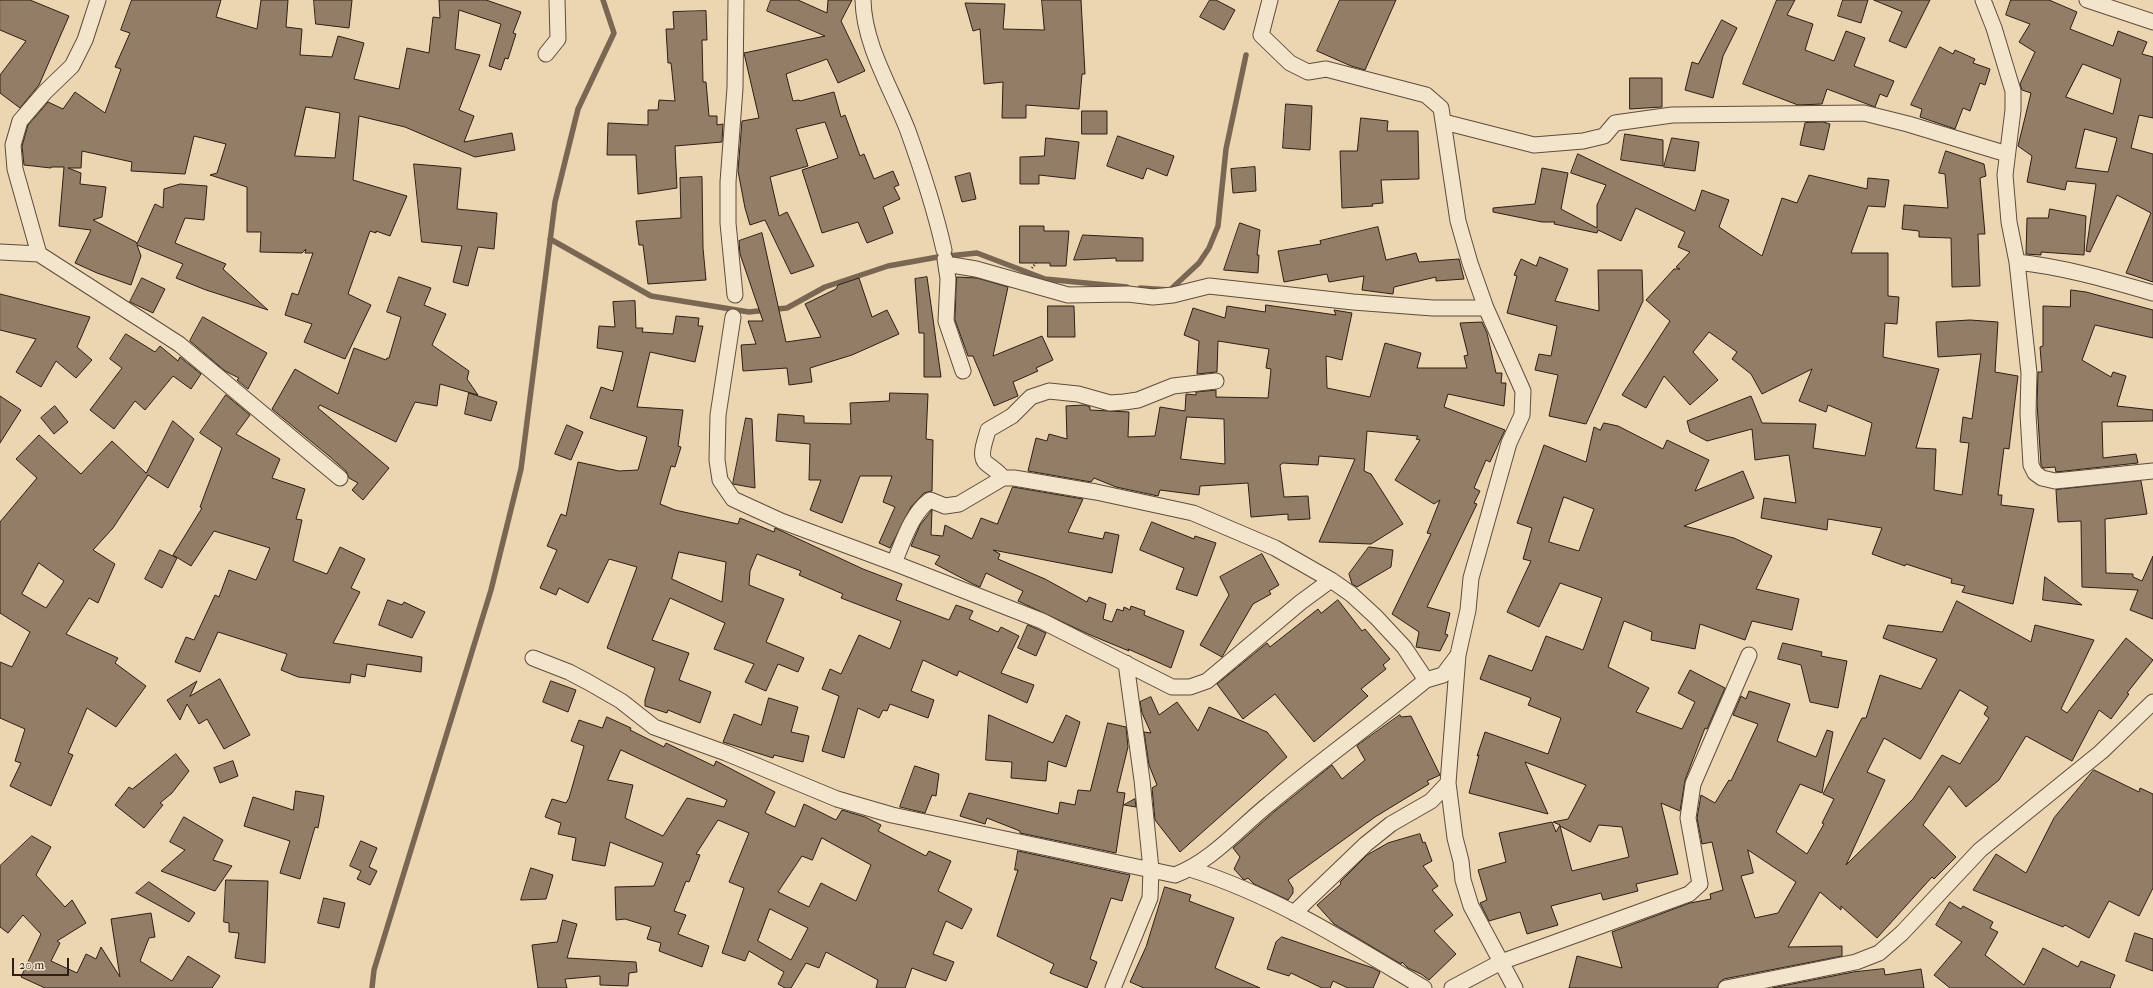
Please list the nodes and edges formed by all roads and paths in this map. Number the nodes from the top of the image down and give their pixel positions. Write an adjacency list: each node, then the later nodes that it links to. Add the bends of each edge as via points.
1 (98, 0): 13 (street, via 85,40 72,66 20,121 13,145 15,169)
2 (557, 0): 9 (street, via 558,39)
3 (736, 0): 17 (street, via 735,88 728,182 728,223)
4 (863, 0): 14 (street, via 863,20 907,130 934,208)
5 (1270, 0): 10 (street, via 1261,35 1290,63 1308,72 1326,69 1426,95 1441,108)
6 (1983, 0): 11 (street, via 2013,91)
7 (2087, 0): 8 (street)
8 (2153, 22)
9 (546, 54)
10 (1444, 122): 11 (street, via 1534,145 1583,141 1604,136 1615,123 1672,116 1864,113); 18 (street, via 1458,221)
11 (2007, 154): 15 (street, via 2009,214)
12 (0, 252): 13 (street)
13 (39, 254): 23 (street, via 179,344)
14 (945, 258): 18 (street, via 1068,295 1128,294 1153,297 1208,286 1360,303 1434,308); 20 (street, via 948,279 946,321)
15 (2017, 262): 16 (street, via 2054,266); 22 (street, via 2029,373 2031,464 2035,473 2042,478 2055,481)
16 (2153, 292)
17 (735, 295)
18 (1486, 308): 27 (street, via 1523,391 1522,415 1509,444 1471,578 1468,610)
19 (733, 317): 25 (street, via 718,415 717,460 720,480 725,491 733,499 781,521)
20 (964, 371)
21 (1216, 381): 24 (street, via 1173,386 1138,400 1124,402 1110,403 1078,394 1049,391 1031,397 1012,416 988,430 982,456)
22 (2153, 471)
23 (340, 478)
24 (1002, 478): 25 (street, via 959,504 945,506 930,500 923,505 906,534); 26 (street, via 1096,492 1193,513 1275,548)
25 (894, 563): 30 (street, via 1042,621)
26 (1331, 580): 30 (street, via 1207,681 1190,687 1172,687); 31 (street, via 1376,617 1404,647)
27 (1458, 655): 31 (street, via 1442,675); 33 (street)
28 (1749, 655): 37 (street, via 1693,784 1688,818 1700,884 1689,894)
29 (533, 658): 34 (street, via 588,682 621,701 654,727 726,753 837,799 892,815)
30 (1126, 663): 34 (street)
31 (1426, 680): 35 (street, via 1269,804 1210,856)
32 (2153, 702): 38 (street, via 2101,752 1980,850 1902,933 1879,953)
33 (1448, 783): 36 (street, via 1431,801 1391,824 1366,844); 37 (street, via 1463,880 1471,906)
34 (1151, 869): 35 (street, via 1176,875); 39 (street, via 1150,898)
35 (1190, 869): 36 (street, via 1227,880)
36 (1294, 913): 40 (street, via 1352,944)
37 (1501, 962): 41 (street); 42 (street)
38 (1796, 981): 43 (street)
39 (1113, 988)
40 (1424, 988)
41 (1452, 988)
42 (1515, 988)
43 (1726, 988)

